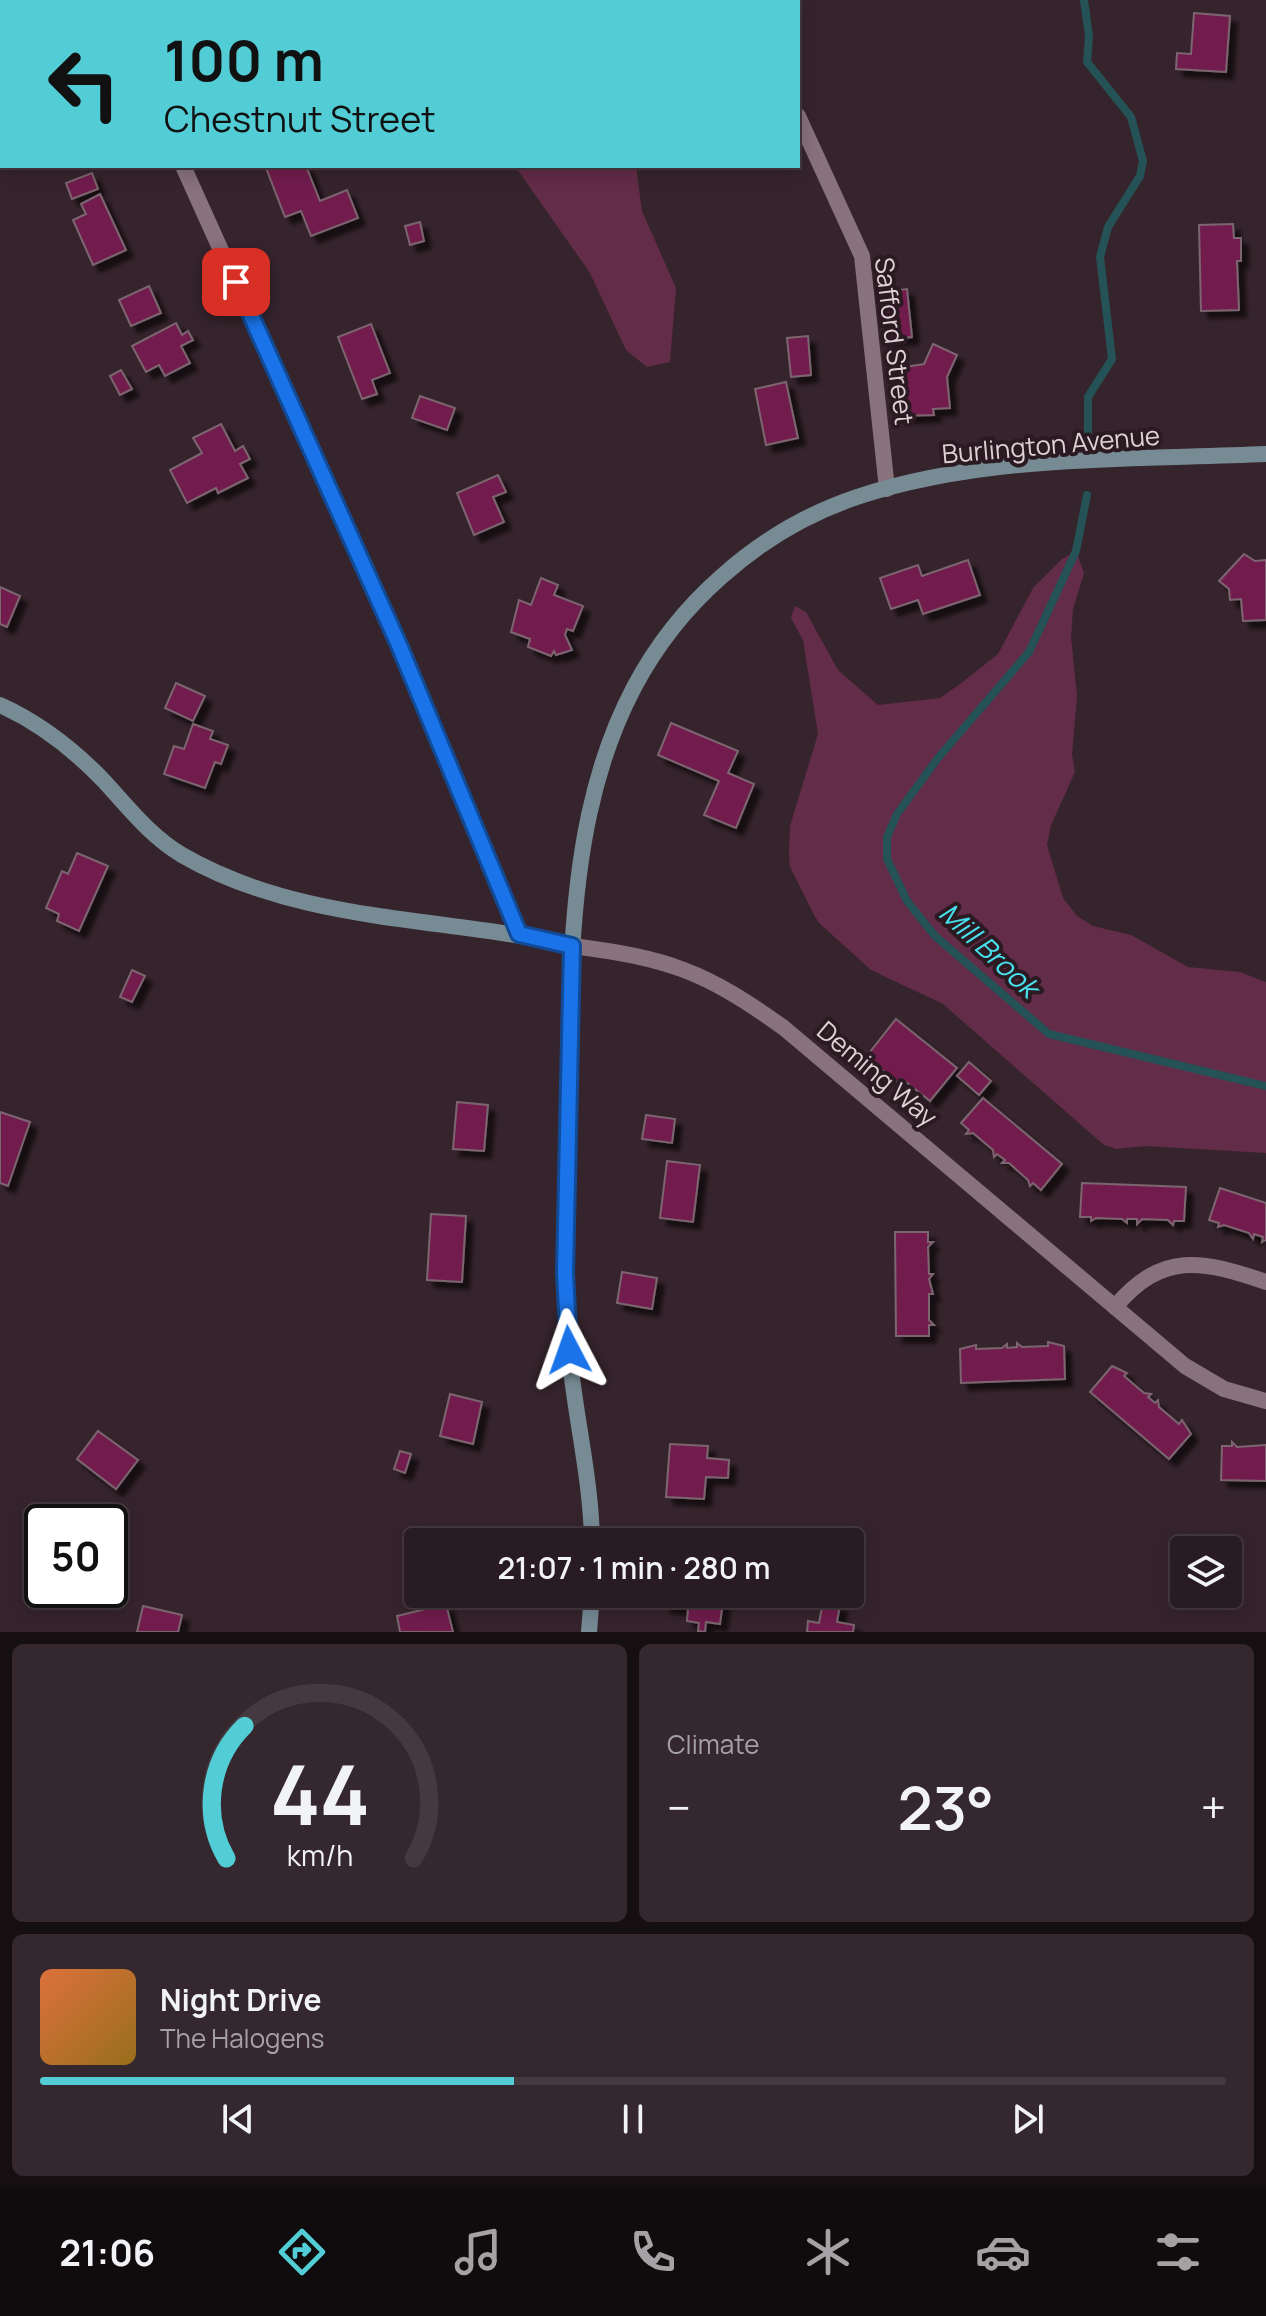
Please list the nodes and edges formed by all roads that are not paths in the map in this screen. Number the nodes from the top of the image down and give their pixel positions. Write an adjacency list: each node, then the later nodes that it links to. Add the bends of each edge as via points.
1 (800, 120): 4 (street, Safford Street, via 862,256)
2 (184, 168): 6 (street, via 399,645)
3 (1266, 454): 4 (main road, Burlington Avenue, via 983,470)
4 (887, 489): 7 (main road, Burlington Avenue, via 822,511 757,547 703,592 655,650 599,766 588,811)
5 (0, 705): 6 (main road, via 55,739 149,831 204,867 260,890 341,911)
6 (519, 934): 7 (main road)
7 (572, 946): 9 (street, Deming Way, via 692,970 749,1003); 11 (main road, Burlington Avenue, via 567,1331)
8 (1266, 1282): 9 (street, via 1224,1269 1180,1266 1146,1276)
9 (1115, 1307): 10 (street, Deming Way, via 1204,1379)
10 (1266, 1401)
11 (590, 1528)
12 (591, 1608): 13 (main road)
13 (589, 1632)

